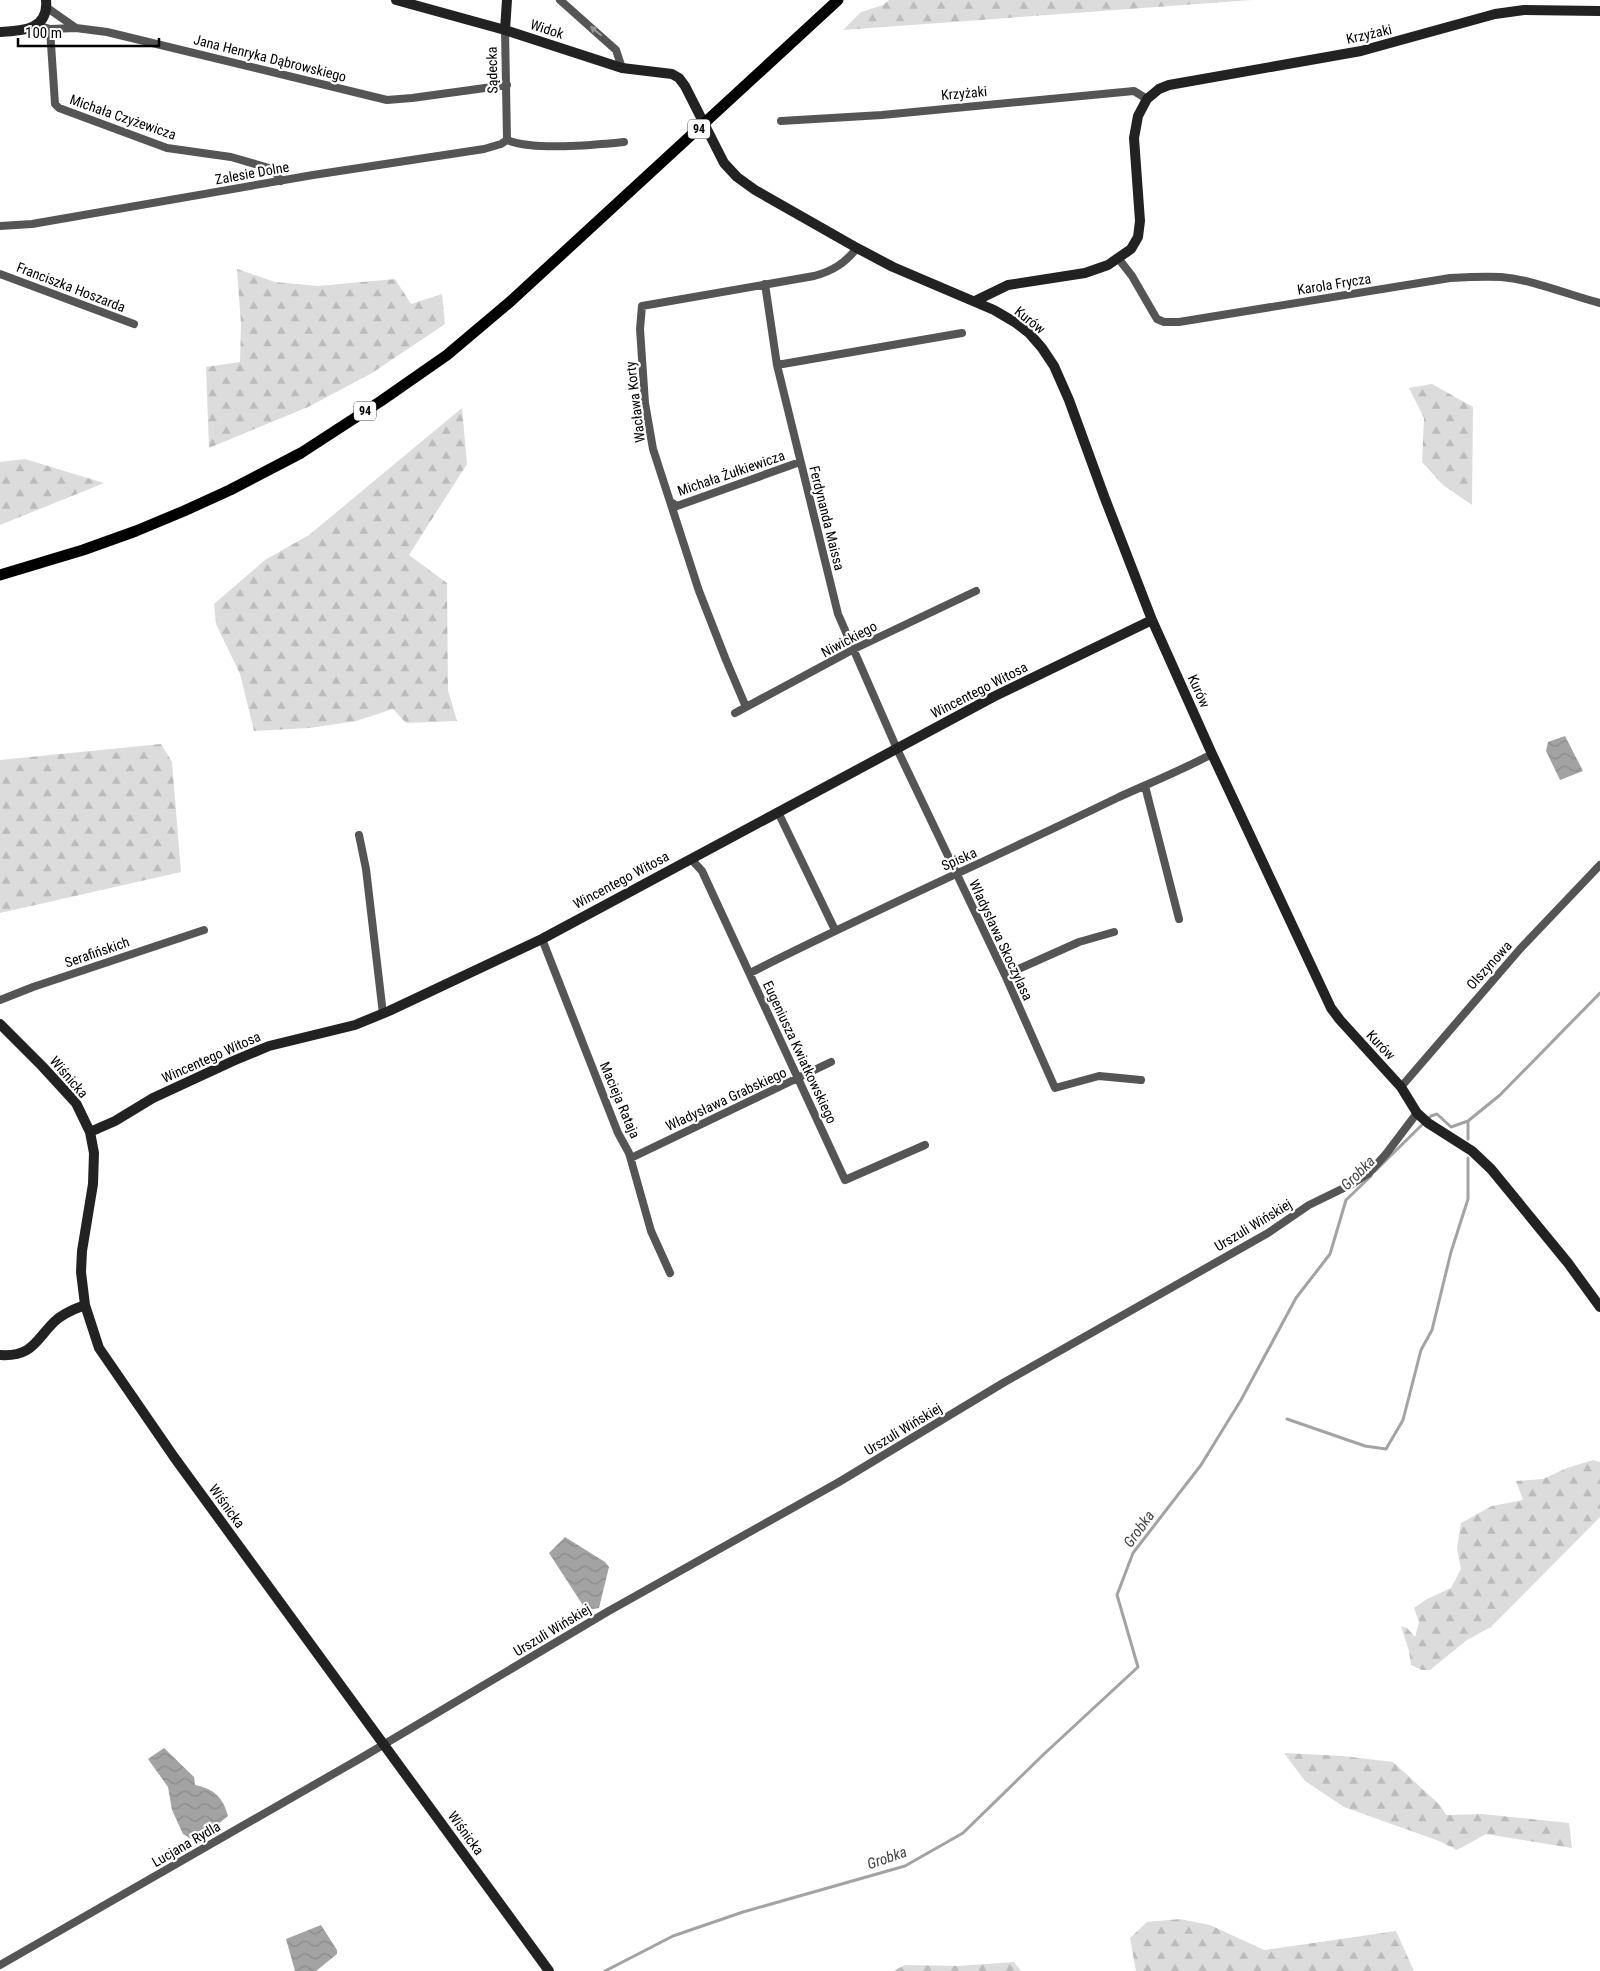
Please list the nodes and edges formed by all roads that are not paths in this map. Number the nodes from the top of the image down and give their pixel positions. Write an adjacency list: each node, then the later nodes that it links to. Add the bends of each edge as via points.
1 (396, 0): 10 (street, Widok)
2 (507, 0): 10 (street, Sądecka)
3 (560, 0): 12 (street, one-way to 3, via 616,50)
4 (838, 0): 34 (main road, 94, via 511,302 447,355 381,401 301,452 230,490 136,531)
5 (46, 4): 7 (street, via 45,14); 8 (street)
6 (1600, 11): 15 (street, Krzyżaki, via 1524,10 1495,14 1362,51 1169,85)
7 (37, 25): 9 (street, Jana Henryka Dąbrowskiego); 11 (street, via 26,30)
8 (76, 28): 9 (street, Jana Henryka Dąbrowskiego); 13 (street, Jana Henryka Dąbrowskiego, via 107,32 386,100)
9 (50, 29): 19 (street, Michała Czyżewicza, via 55,104 59,108 166,148 231,157 269,168)
10 (506, 30): 12 (street, Widok); 13 (street, Sądecka)
11 (0, 32)
12 (622, 68): 14 (street, Widok, via 672,74)
13 (507, 84): 17 (street, Sądecka)
14 (685, 86): 21 (street, Kurów, via 724,163 737,177)
15 (1147, 99): 16 (street, Krzyżaki, via 1134,91); 22 (street, via 1138,116 1134,138 1140,222 1138,237 1132,249)
16 (781, 122)
17 (507, 140): 18 (street, via 519,145); 19 (street, Zalesie Dolne, via 484,149)
18 (624, 142)
19 (281, 181): 20 (street, Zalesie Dolne, via 32,224)
20 (0, 226)
21 (857, 248): 24 (street, Wacława Korty, via 829,272); 26 (street, Kurów, via 893,267)
22 (1118, 258): 25 (street, via 1085,273 1008,285); 27 (street, Karola Frycza, via 1157,319 1164,322 1450,278 1502,277)
23 (0, 274): 29 (street, Franciszka Hoszarda)
24 (765, 284): 31 (street, Ferdynanda Maissa); 33 (street, Wacława Korty, via 642,306 640,329 645,403 653,449)
25 (995, 292): 26 (street); 28 (street)
26 (975, 301): 28 (street, Kurów)
27 (1600, 303)
28 (994, 310): 38 (street, Kurów, via 1029,334 1054,366)
29 (134, 324)
30 (962, 333): 31 (street)
31 (777, 365): 32 (street, Ferdynanda Maissa)
32 (800, 462): 33 (street, Michała Żułkiewicza, via 677,506); 39 (street, Ferdynanda Maissa, via 838,614)
33 (671, 502): 40 (street, Wacława Korty, via 699,591)
34 (18, 570): 35 (main road, 94); 36 (main road)
35 (0, 575)
36 (0, 579)
37 (976, 591): 39 (street, Niwickiego)
38 (1152, 620): 42 (street, Wincentego Witosa, via 993,697); 43 (street, Kurów)
39 (854, 649): 40 (street, Niwickiego); 42 (street, Ferdynanda Maissa)
40 (746, 707): 41 (street, Niwickiego)
41 (735, 714)
42 (897, 748): 45 (street, Wincentego Witosa); 49 (street, Władysława Skoczylasa)
43 (1212, 754): 44 (street, Spiska); 63 (street, Kurów, via 1331,1008)
44 (1145, 786): 49 (street, Spiska); 50 (street)
45 (778, 812): 47 (street, Wincentego Witosa); 52 (street)
46 (359, 835): 58 (street, via 366,869)
47 (691, 858): 54 (street, Wincentego Witosa); 55 (street, Eugeniusza Kwiatkowskiego, via 702,871)
48 (1600, 864): 63 (street, Olszynowa, via 1496,975)
49 (957, 873): 52 (street, Spiska); 56 (street, Władysława Skoczylasa)
50 (1180, 919)
51 (204, 930): 57 (street, Serafińskich)
52 (835, 930): 55 (street, Spiska)
53 (1114, 932): 56 (street, via 1079,942)
54 (542, 939): 58 (street, Wincentego Witosa); 67 (street, Macieja Rataja, via 618,1133)
55 (750, 973): 61 (street, Eugeniusza Kwiatkowskiego)
56 (1005, 975): 62 (street, Władysława Skoczylasa, via 1055,1088 1099,1076)
57 (0, 1000)
58 (382, 1014): 65 (street, Wincentego Witosa, via 354,1025 269,1046 233,1060)
59 (0, 1024): 65 (street, Wiśnicka, via 76,1103)
60 (831, 1062): 61 (street, Władysława Grabskiego)
61 (798, 1078): 66 (street, Eugeniusza Kwiatkowskiego, via 845,1180); 67 (street, Władysława Grabskiego)
62 (1141, 1080)
63 (1401, 1087): 64 (street, Kurów)
64 (1422, 1118): 70 (street, Kurów, via 1472,1150 1491,1169); 72 (street, Urszuli Wińskiej, via 1369,1173 1350,1185 1310,1205 1268,1233)
65 (90, 1132): 69 (street, Wiśnicka, via 94,1184 82,1251)
66 (925, 1145)
67 (631, 1158): 68 (street, Macieja Rataja, via 651,1231)
68 (670, 1273)
69 (85, 1306): 71 (street, via 64,1314 27,1350); 72 (street, Wiśnicka, via 99,1348 114,1370)
70 (1600, 1307)
71 (0, 1355)
72 (384, 1743): 73 (street, Lucjana Rydla); 74 (street, Wiśnicka)
73 (0, 1965)
74 (550, 1971)

